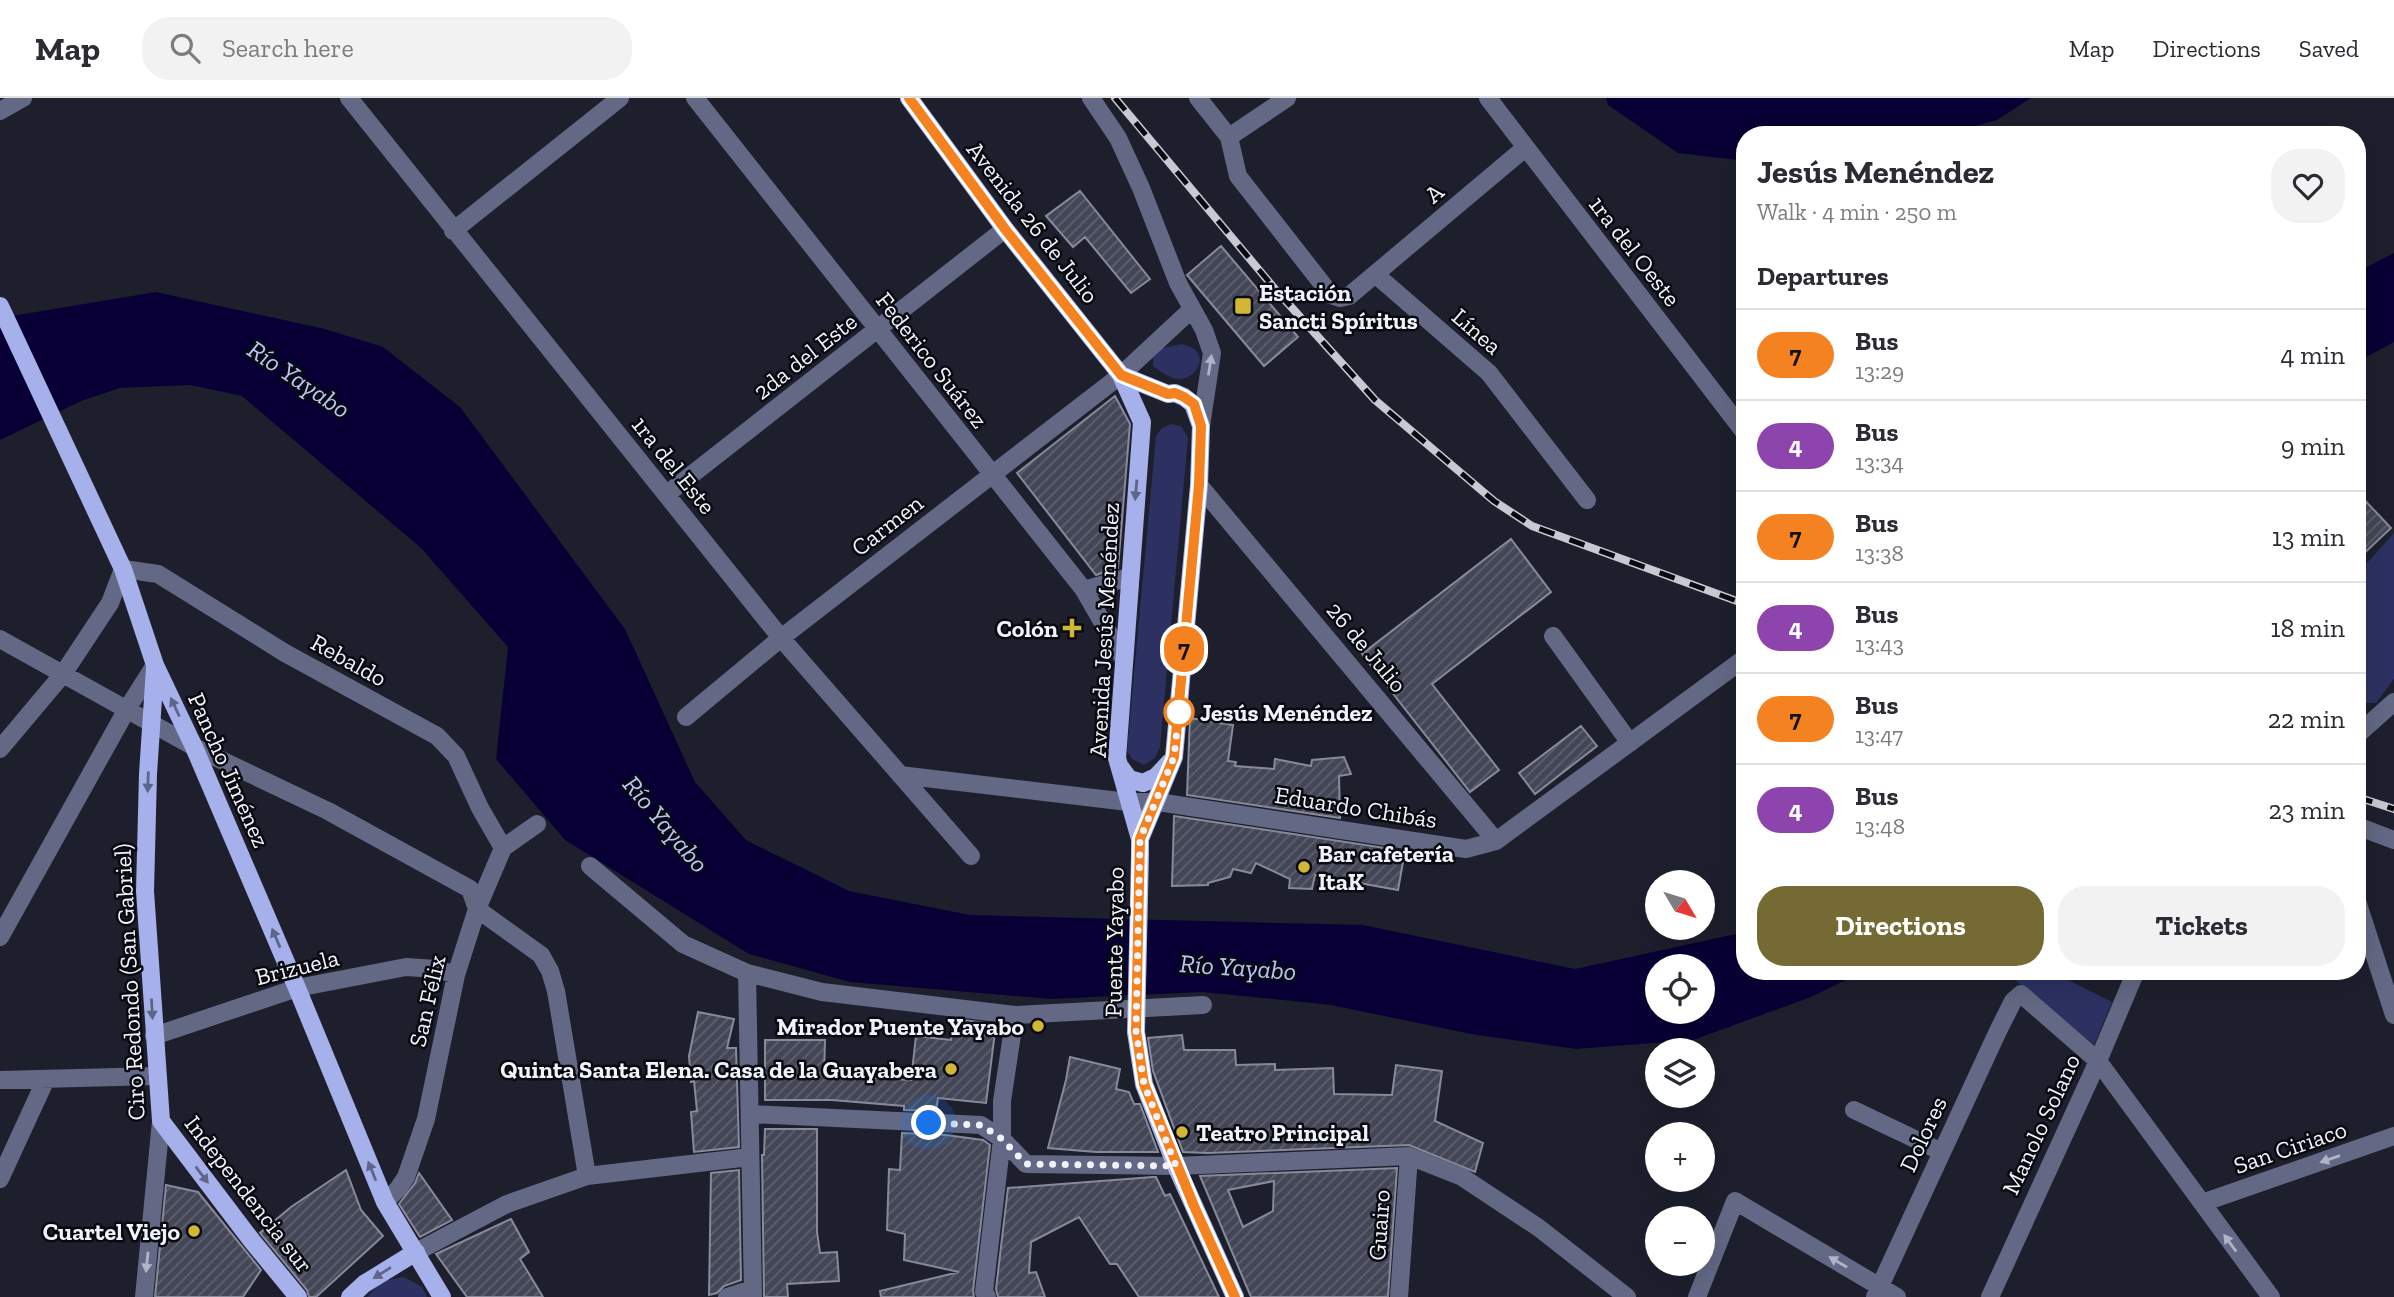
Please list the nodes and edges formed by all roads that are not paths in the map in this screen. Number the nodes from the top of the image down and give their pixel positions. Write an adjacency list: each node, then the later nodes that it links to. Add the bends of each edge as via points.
1 (23, 98): 10 (street)
2 (349, 98): 14 (street, 1ra del Este)
3 (620, 98): 14 (street)
4 (695, 98): 18 (street, Federico Suárez)
5 (909, 98): 13 (main road, Avenida 26 de Julio)
6 (1091, 98): 17 (street, via 1118,138)
7 (1198, 98): 11 (street)
8 (1287, 98): 11 (street)
9 (1488, 98): 12 (street, 1ra del Oeste)
10 (0, 111)
11 (1229, 137): 15 (street, via 1238,176 1331,295 1349,296)
12 (1525, 148): 15 (street, A); 21 (street, 1ra del Oeste)
13 (1005, 229): 18 (street, 2da del Este); 19 (main road, Avenida 26 de Julio)
14 (453, 231): 26 (street, 1ra del Este)
15 (1375, 274): 27 (street, Línea, via 1489,373)
16 (0, 306): 28 (main road, Pancho Jiménez)
17 (1192, 309): 19 (street); 23 (street, one-way to 17, via 1212,353)
18 (877, 331): 24 (street, Federico Suárez); 26 (street, 2da del Este)
19 (1121, 375): 20 (main road, Avenida 26 de Julio); 22 (main road, Avenida 26 de Julio); 24 (street, Carmen)
20 (1168, 394): 22 (main road); 23 (main road, via 1194,404)
21 (1736, 421)
22 (1142, 422): 29 (main road, Avenida Jesús Menéndez, one-way to 29)
23 (1201, 426): 25 (main road)
24 (992, 474): 30 (street, Federico Suárez); 32 (street, Carmen)
25 (1199, 485): 46 (main road); 54 (street, 26 de Julio)
26 (667, 494): 32 (street, 1ra del Este)
27 (1587, 500)
28 (123, 569): 35 (main road, Pancho Jiménez); 37 (street, via 110,603); 56 (street, Rebaldo, via 158,574 285,653 437,736 456,756)
29 (1129, 577): 30 (street); 34 (main road, Avenida Jesús Menéndez)
30 (1084, 590): 34 (street, Federico Suárez)
31 (1553, 636): 43 (street)
32 (781, 638): 40 (street, Carmen); 48 (street, 1ra del Este)
33 (0, 639): 37 (street)
34 (1123, 658): 47 (main road, Avenida Jesús Menéndez)
35 (155, 665): 39 (street); 41 (main road, Ciro Redondo (San Gabriel)); 44 (main road, Pancho Jiménez, one-way to 35)
36 (1736, 665): 43 (street, Eduardo Chibás)
37 (63, 674): 39 (street); 45 (street)
38 (2394, 702): 42 (street)
39 (127, 709): 41 (street); 61 (street)
40 (686, 717)
41 (152, 723): 44 (street); 69 (main road, Ciro Redondo (San Gabriel), one-way to 69, via 145,891)
42 (2366, 727)
43 (1630, 743): 54 (street, Eduardo Chibás)
44 (194, 747): 59 (street, via 328,811 470,889); 65 (main road, Pancho Jiménez, one-way to 44)
45 (0, 749)
46 (1174, 757): 47 (main road, via 1161,773 1143,783 1129,779); 50 (main road)
47 (1117, 758): 49 (main road, Avenida Jesús Menéndez)
48 (901, 775): 49 (street, Eduardo Chibás); 57 (street, 1ra del Este)
49 (1128, 802): 50 (street, Eduardo Chibás); 55 (main road, Avenida Jesús Menéndez)
50 (1157, 802): 54 (street, Eduardo Chibás, via 1466,849); 55 (main road)
51 (537, 824): 56 (street)
52 (2366, 830): 53 (street)
53 (2394, 840)
54 (1496, 841)
55 (1140, 847): 82 (main road, Puente Yayabo, bridge, via 1136,1031 1144,1084)
56 (503, 848): 59 (street, San Félix)
57 (971, 856)
58 (590, 866): 62 (street, via 683,944)
59 (477, 909): 63 (street, San Félix); 83 (street, via 541,955 550,971)
60 (2366, 929): 68 (street)
61 (0, 937)
62 (747, 972): 67 (street, via 822,992); 75 (street)
63 (456, 975): 65 (street, Brizuela, via 407,967); 85 (street, San Félix, via 426,1119 406,1177)
64 (2132, 980): 70 (street, Manolo Solano)
65 (297, 988): 69 (street, Brizuela); 85 (main road, Pancho Jiménez, one-way to 65)
66 (1203, 1005): 67 (street)
67 (1015, 1015): 78 (street, via 1002,1101)
68 (2394, 1016)
69 (154, 1036): 71 (main road, Ciro Redondo (San Gabriel))
70 (2098, 1061): 79 (street, Dolores, via 2021,994 2013,1000); 86 (street); 101 (street, Manolo Solano)
71 (157, 1076): 72 (street); 76 (main road, Ciro Redondo (San Gabriel))
72 (46, 1079): 73 (street); 84 (street)
73 (0, 1080)
74 (1854, 1110): 79 (street)
75 (750, 1114): 78 (street, via 981,1125); 81 (street)
76 (161, 1121): 90 (street, Ciro Redondo (San Gabriel), one-way to 90); 91 (main road, Independencia sur, one-way to 91)
77 (2394, 1136): 86 (street, San Ciriaco, one-way to 86)
78 (1002, 1139): 82 (street, via 1026,1164); 95 (street)
79 (1942, 1152): 88 (street, Dolores)
80 (1409, 1156): 82 (street); 97 (street, Guairo); 98 (street, via 1462,1177 1539,1228)
81 (750, 1157): 83 (street); 89 (street)
82 (1176, 1166): 96 (main road, Puente Yayabo)
83 (587, 1176): 87 (street, via 507,1204)
84 (0, 1179)
85 (385, 1202): 87 (main road, Pancho Jiménez)
86 (2202, 1203): 102 (street, one-way to 86)
87 (416, 1252): 92 (main road, one-way to 92); 93 (main road, Pancho Jiménez)
88 (1877, 1291): 99 (street, one-way to 99, via 1735,1201); 100 (street)
89 (753, 1293): 94 (street)
90 (144, 1297)
91 (298, 1297)
92 (350, 1297)
93 (442, 1297)
94 (727, 1297)
95 (987, 1297)
96 (1235, 1297)
97 (1399, 1297)
98 (1627, 1297)
99 (1697, 1297)
100 (1897, 1297)
101 (1990, 1297)
102 (2271, 1297)

